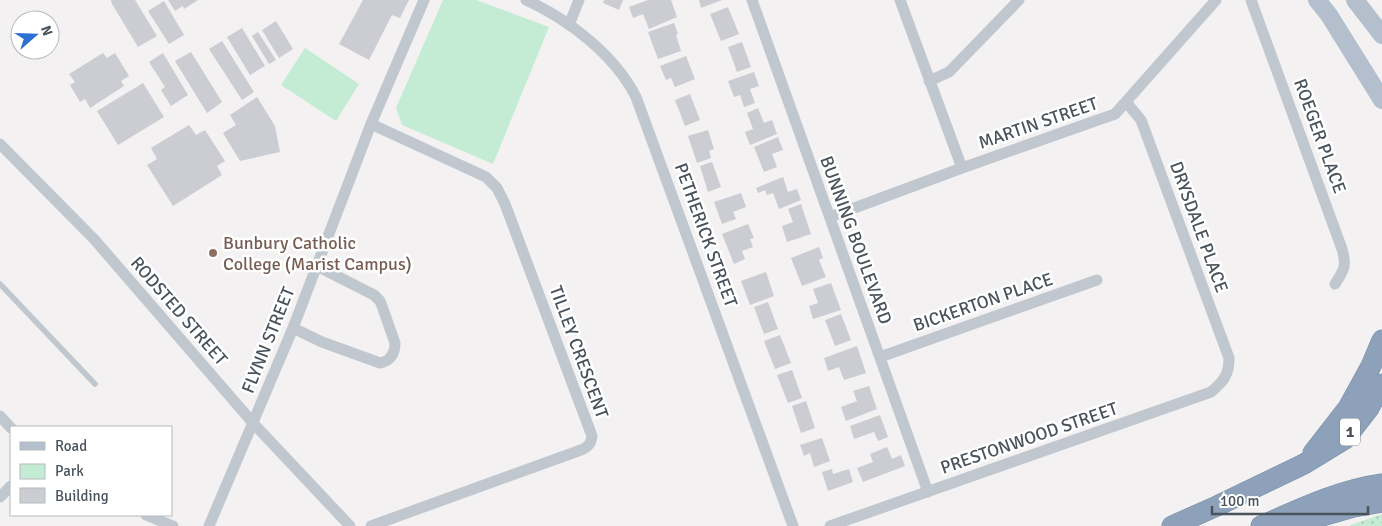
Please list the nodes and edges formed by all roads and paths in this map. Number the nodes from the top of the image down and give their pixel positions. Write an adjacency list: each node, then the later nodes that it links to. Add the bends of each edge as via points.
1 (424, 0): 16 (street, FLYNN STREET)
2 (526, 0): 11 (street, PETHERICK STREET)
3 (579, 0): 11 (street)
4 (752, 0): 19 (street, BUNNING BOULEVARD)
5 (900, 0): 13 (street)
6 (1019, 0): 13 (street, via 949,72)
7 (1216, 0): 15 (street, MARTIN STREET)
8 (1251, 0): 23 (street, ROEGER PLACE, via 1342,249 1344,271)
9 (1317, 0): 14 (main road)
10 (1355, 0): 12 (main road)
11 (569, 25): 44 (street, PETHERICK STREET, via 612,62 636,97)
12 (1382, 34)
13 (929, 81): 18 (street)
14 (1382, 100)
15 (1126, 102): 18 (street, MARTIN STREET, via 1115,114); 27 (street, DRYSDALE PLACE, via 1141,120 1229,358)
16 (371, 124): 20 (street, FLYNN STREET); 43 (street, TILLEY CRESCENT, via 486,177 497,188 592,436 587,448)
17 (0, 144): 31 (street, RODSTED STREET, via 94,238)
18 (962, 168): 19 (street, MARTIN STREET)
19 (830, 217): 26 (street, BUNNING BOULEVARD)
20 (316, 266): 24 (street, FLYNN STREET); 24 (street, via 380,300 395,349 389,360 380,363)
21 (1097, 280): 26 (street, BICKERTON PLACE)
22 (0, 284): 28 (lane)
23 (1335, 284)
24 (292, 328): 31 (street, FLYNN STREET)
25 (1382, 340): 33 (highway, via 1348,408)
26 (880, 357): 36 (street, BUNNING BOULEVARD)
27 (1229, 370): 36 (street, PRESTONWOOD STREET, via 1222,383 1211,392)
28 (95, 384)
29 (1382, 384): 33 (highway, 1, via 1369,408 1345,439)
30 (0, 416): 32 (street)
31 (252, 423): 41 (street, FLYNN STREET); 42 (street, RODSTED STREET)
32 (10, 427)
33 (1304, 464): 46 (highway, 1)
34 (1382, 484): 47 (highway, via 1342,493)
35 (10, 487): 37 (street)
36 (928, 492): 45 (street, PRESTONWOOD STREET)
37 (0, 497)
38 (1382, 502): 48 (highway)
39 (148, 516): 40 (street)
40 (173, 526)
41 (208, 526)
42 (350, 526)
43 (371, 526)
44 (793, 526)
45 (830, 526)
46 (1172, 526)
47 (1261, 526)
48 (1286, 526)

